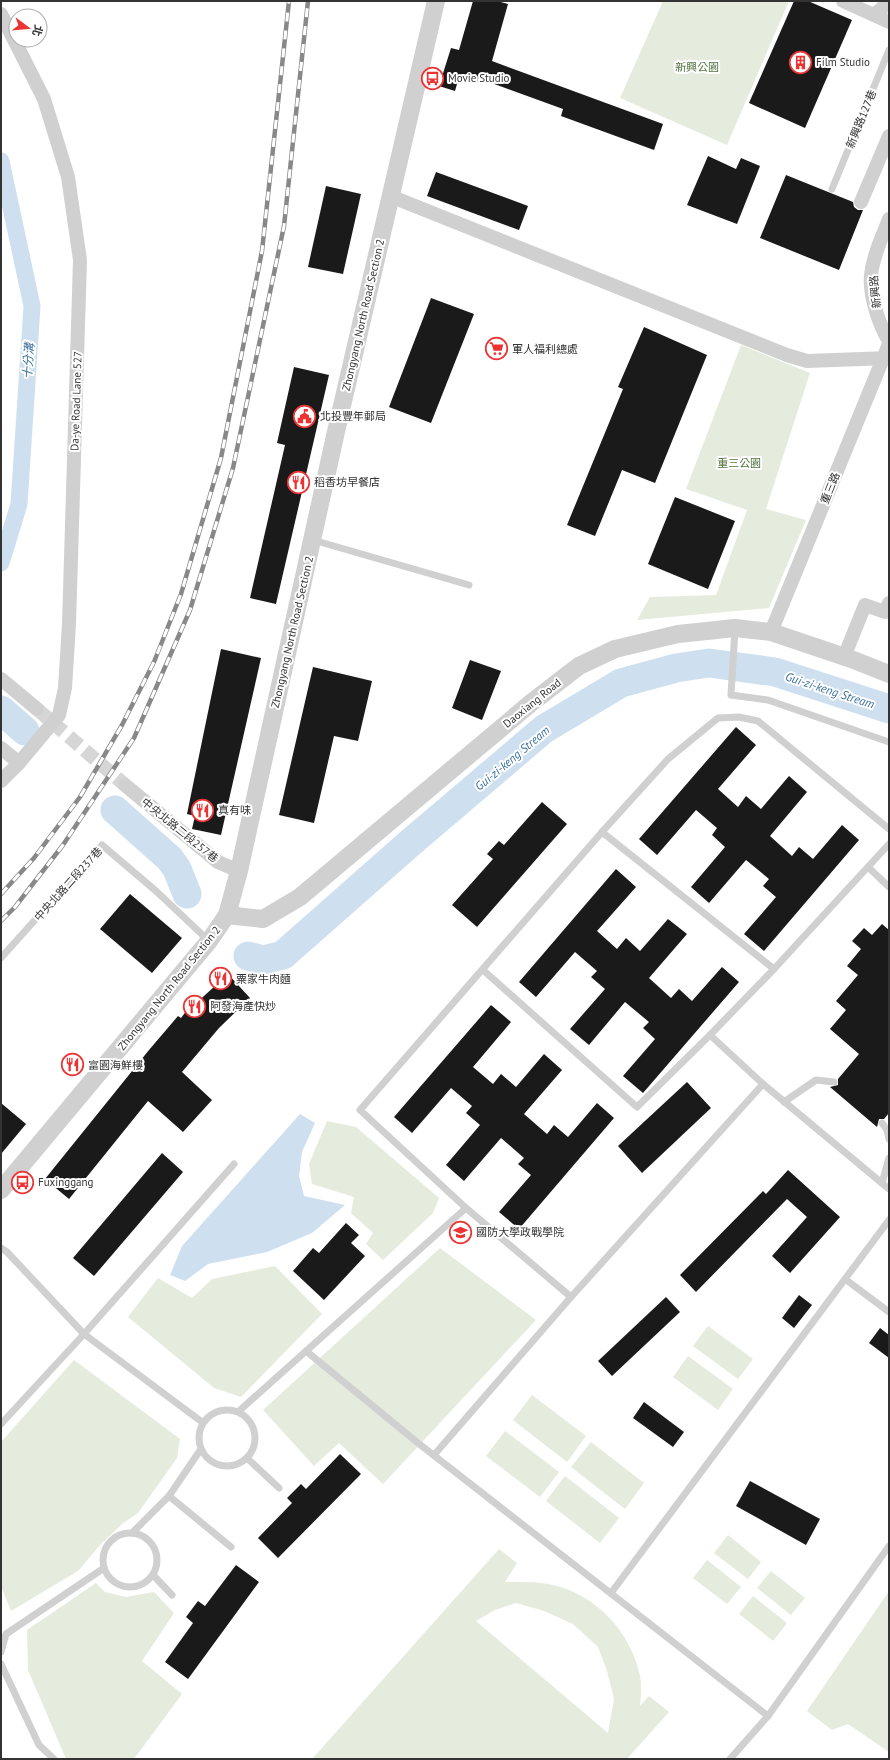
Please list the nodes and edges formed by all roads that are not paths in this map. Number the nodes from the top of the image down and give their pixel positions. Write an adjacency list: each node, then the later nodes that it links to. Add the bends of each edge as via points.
1 (436, 1): 10 (street, Zhongyang North Road Section 2)
2 (843, 1): 5 (street)
3 (889, 2): 5 (street)
4 (1, 14): 26 (street, Da-ye Road Lane 527, via 44,99 68,177 80,260 65,688 59,715)
5 (874, 15): 6 (street)
6 (889, 22)
7 (889, 50): 9 (lane, 新興路127巷)
8 (889, 136): 11 (street)
9 (832, 188)
10 (390, 196): 14 (street, via 794,357 807,361); 15 (street, Zhongyang North Road Section 2)
11 (861, 202)
12 (889, 219): 13 (street, 新興路, via 871,276 878,317)
13 (889, 341)
14 (887, 353): 19 (street, 重三路)
15 (313, 540): 16 (lane); 33 (street, Zhongyang North Road Section 2)
16 (469, 585)
17 (889, 603): 20 (street, via 885,612 865,605)
18 (735, 628): 19 (street, Daoxiang Road); 24 (lane, via 731,695 768,700); 35 (street, Daoxiang Road, via 678,634 642,642 615,650 580,666 531,703 300,897 263,919)
19 (771, 632): 20 (street, Daoxiang Road)
20 (844, 657): 21 (street, Daoxiang Road)
21 (889, 674)
22 (1, 679): 23 (street)
23 (37, 709)
24 (889, 742)
25 (1, 748): 26 (street)
26 (22, 759): 27 (street, Da-ye Road Lane 527)
27 (1, 781)
28 (125, 785): 33 (street, 中央北路二段257巷, via 218,862)
29 (889, 829): 30 (lane, via 758,721 739,717 718,718 668,759)
30 (602, 832): 38 (lane); 39 (lane)
31 (889, 844): 32 (lane)
32 (869, 868): 34 (lane); 38 (lane)
33 (239, 870): 35 (street, Zhongyang North Road Section 2)
34 (889, 887)
35 (227, 915): 36 (street, Zhongyang North Road Section 2)
36 (210, 941): 37 (lane, 中央北路二段237巷, via 102,845); 50 (street, Zhongyang North Road Section 2)
37 (1, 958)
38 (774, 969): 40 (lane)
39 (482, 970): 40 (lane, via 637,1107); 51 (lane, via 360,1110)
40 (710, 1035): 42 (lane)
41 (834, 1082): 43 (lane, via 816,1080)
42 (763, 1084): 43 (lane); 55 (lane)
43 (784, 1102): 48 (lane)
44 (882, 1123): 45 (lane)
45 (889, 1139)
46 (889, 1158): 48 (lane)
47 (234, 1164): 57 (lane)
48 (882, 1183): 49 (lane)
49 (889, 1189)
50 (1, 1190)
51 (466, 1208): 55 (lane); 58 (lane)
52 (889, 1220): 54 (lane)
53 (1, 1248): 57 (lane)
54 (845, 1279): 56 (lane); 72 (lane)
55 (571, 1297): 63 (lane)
56 (889, 1312)
57 (84, 1334): 60 (lane); 61 (lane)
58 (306, 1351): 59 (lane); 63 (lane)
59 (239, 1411): 60 (lane, via 226,1409 212,1413); 64 (lane, via 250,1420 255,1433 254,1447)
60 (202, 1422): 62 (lane, via 198,1436)
61 (1, 1424)
62 (201, 1449): 64 (lane, via 209,1460 221,1466 235,1466); 66 (lane)
63 (434, 1455): 72 (lane)
64 (247, 1458): 65 (lane)
65 (279, 1488)
66 (169, 1496): 67 (lane); 69 (lane)
67 (132, 1533): 70 (lane, via 119,1535 109,1543 103,1555); 71 (lane, via 143,1536 152,1543 157,1553)
68 (889, 1546): 76 (lane)
69 (231, 1548)
70 (104, 1568): 71 (lane, via 112,1581 126,1587 137,1587 146,1583); 74 (lane, via 6,1634)
71 (153, 1575): 73 (lane)
72 (611, 1593): 76 (lane)
73 (172, 1595)
74 (1, 1652)
75 (1, 1664): 77 (lane, via 39,1744)
76 (768, 1716): 78 (lane)
77 (54, 1759)
78 (730, 1759)

